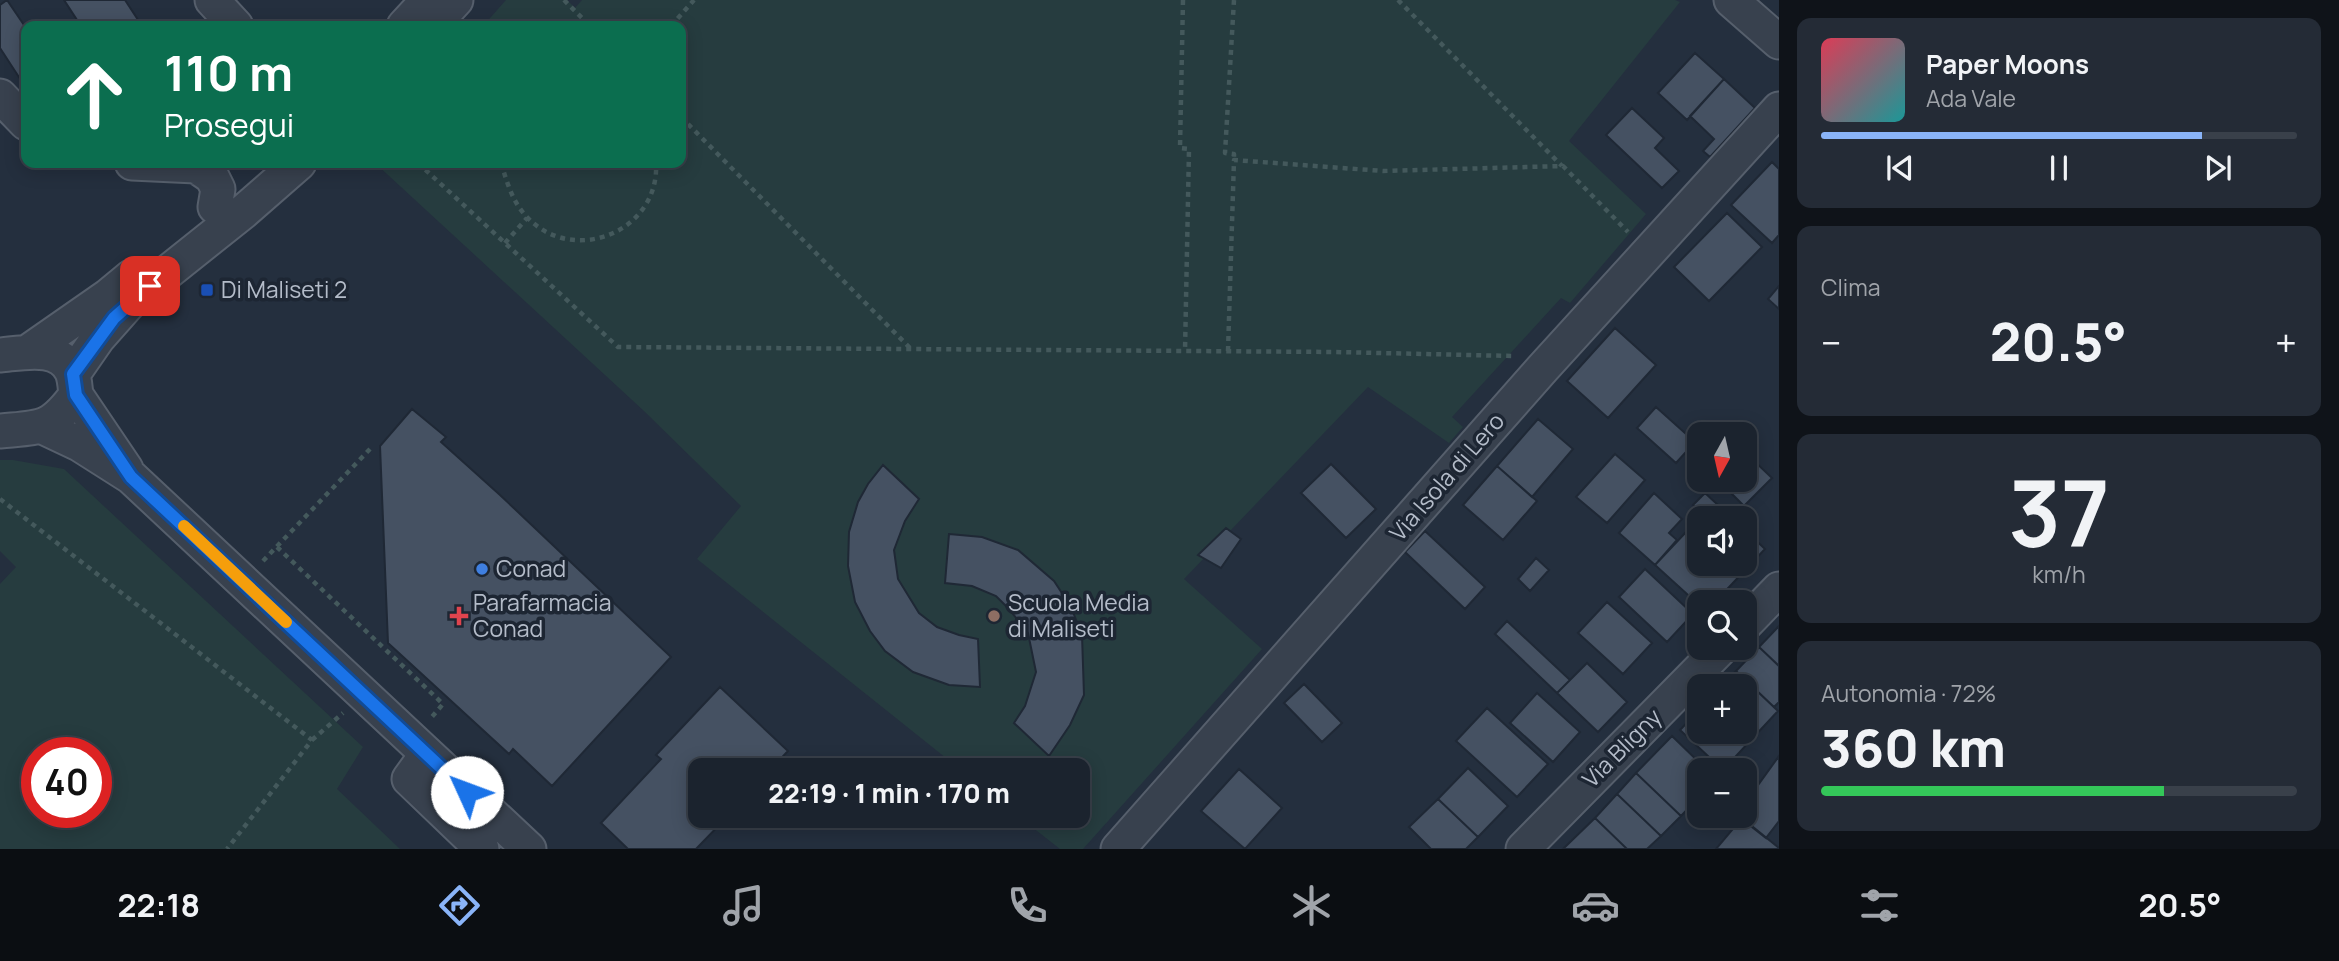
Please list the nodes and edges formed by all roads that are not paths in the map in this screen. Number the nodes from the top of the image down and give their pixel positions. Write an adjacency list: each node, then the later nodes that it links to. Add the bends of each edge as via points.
1 (212, 0): 5 (street)
2 (428, 0): 6 (street)
3 (456, 0): 7 (street)
4 (1731, 0): 8 (street)
5 (231, 21)
6 (409, 21)
7 (437, 21)
8 (1779, 42)
9 (0, 96): 11 (street)
10 (1779, 109): 27 (street, Via Isola di Lero)
11 (21, 118)
12 (199, 168): 15 (street, via 212,177 218,189)
13 (261, 168): 15 (street)
14 (293, 168): 17 (street, via 129,303 98,338)
15 (215, 207): 16 (street, via 108,296)
16 (14, 353): 17 (street, via 50,354 66,362)
17 (75, 384): 18 (street, via 54,422); 20 (street)
18 (43, 427): 19 (street); 20 (street)
19 (0, 431)
20 (131, 477): 24 (street)
21 (1779, 589): 22 (street)
22 (1757, 612)
23 (1709, 660): 28 (street, Via Bligny)
24 (419, 747): 25 (street, via 408,779); 26 (street)
25 (482, 849)
26 (528, 849)
27 (1118, 849)
28 (1523, 849)

